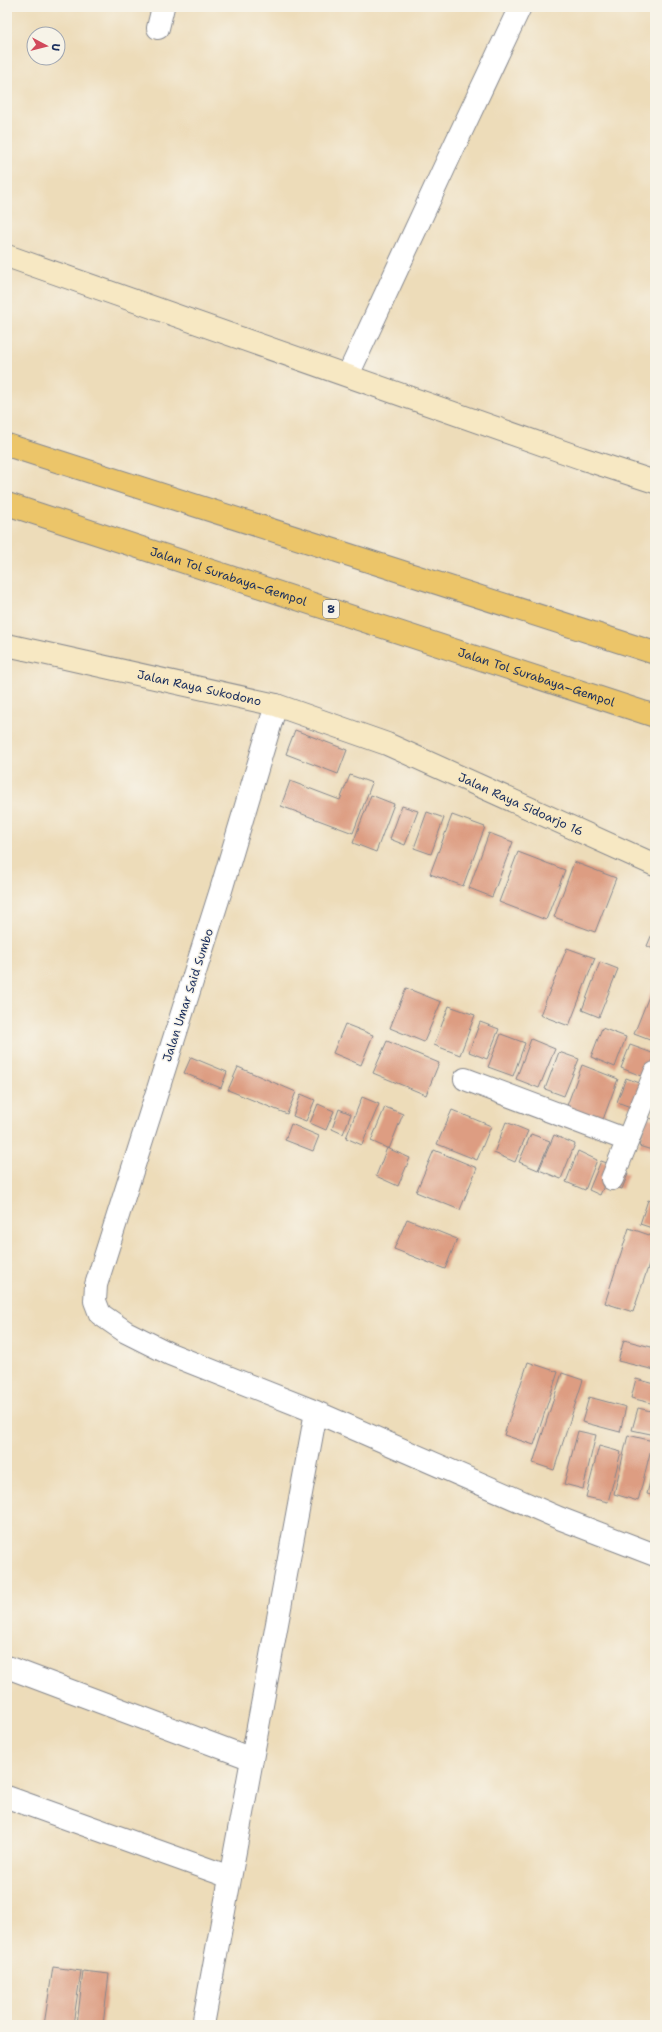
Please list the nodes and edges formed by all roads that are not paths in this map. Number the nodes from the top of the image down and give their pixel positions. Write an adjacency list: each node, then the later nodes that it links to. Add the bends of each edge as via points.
1 (163, 7): 3 (street)
2 (520, 7): 5 (street)
3 (158, 28)
4 (7, 256): 5 (main road)
5 (348, 375): 7 (main road)
6 (7, 445): 12 (highway)
7 (581, 458): 8 (street); 9 (main road)
8 (655, 470)
9 (655, 482)
10 (7, 504): 14 (highway, Jalan Tol Surabaya–Gempol / 8)
11 (7, 645): 13 (main road, Jalan Raya Sukodono)
12 (655, 653)
13 (276, 705): 15 (main road, Jalan Raya Sukodono); 21 (street, Jalan Umar Said Sumbo, via 222,890 96,1285 95,1301 100,1314 126,1332 170,1354)
14 (655, 716)
15 (387, 744): 16 (main road, Jalan Raya Sidoarjo 16)
16 (655, 865)
17 (655, 1073): 19 (street)
18 (466, 1079): 19 (street)
19 (627, 1140): 20 (street)
20 (612, 1179)
21 (316, 1412): 22 (street, Jalan Umar Said Sumbo, via 559,1518); 24 (street)
22 (655, 1555)
23 (7, 1667): 24 (street)
24 (252, 1759): 26 (street)
25 (7, 1797): 26 (street)
26 (230, 1877): 27 (street)
27 (203, 2025)

